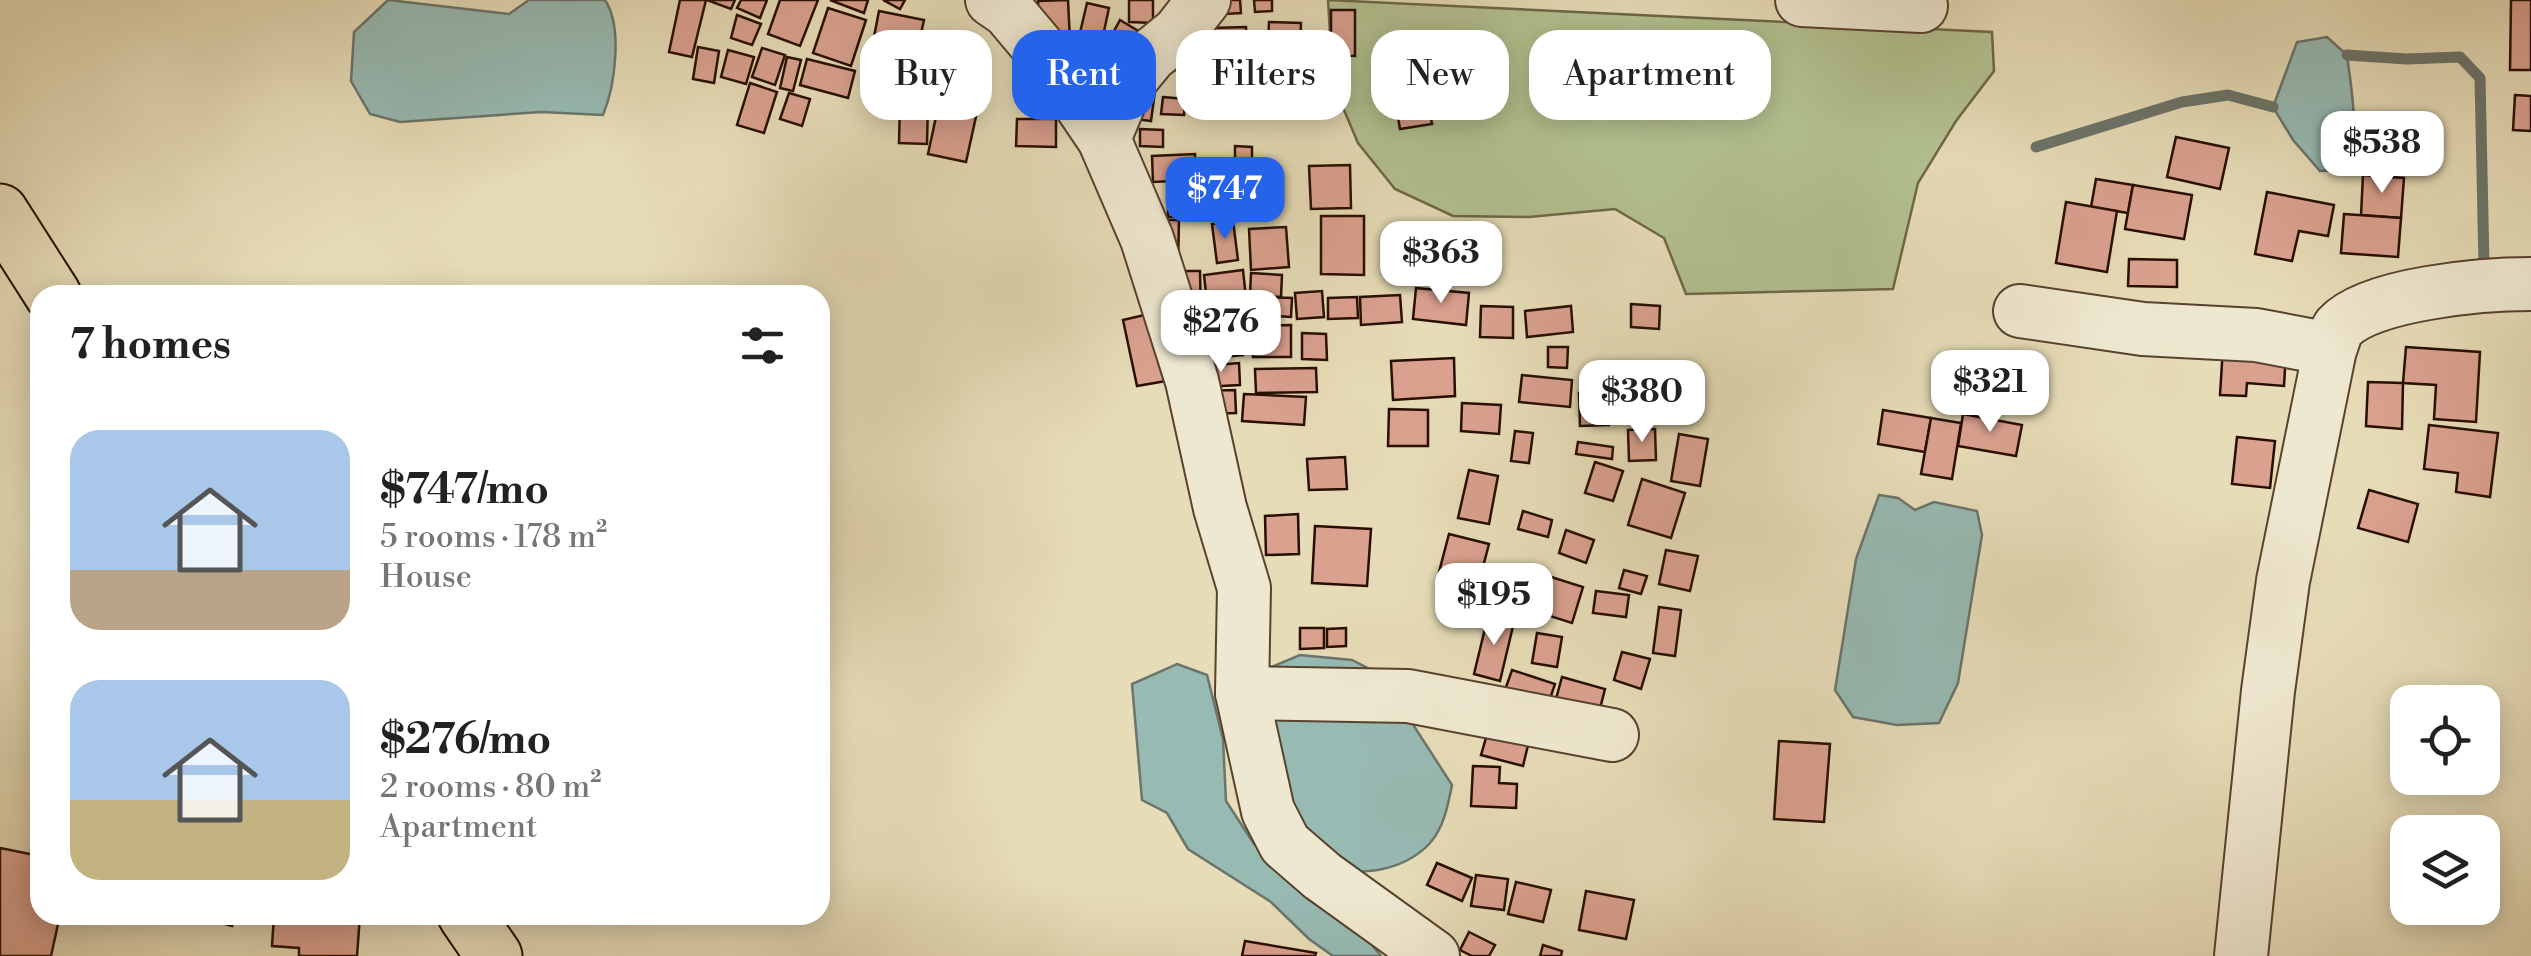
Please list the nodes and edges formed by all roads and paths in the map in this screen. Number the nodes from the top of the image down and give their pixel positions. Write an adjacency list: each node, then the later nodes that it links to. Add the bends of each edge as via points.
1 (992, 0): 5 (street, via 1056,68)
2 (1204, 0): 5 (street, via 1127,84)
3 (1802, 0): 4 (street)
4 (1921, 6)
5 (1104, 139): 11 (street, via 1148,238 1187,363 1244,588)
6 (0, 212): 8 (main road)
7 (2531, 284): 10 (street, via 2456,286 2368,310 2338,328)
8 (47, 285)
9 (2020, 310): 10 (street)
10 (2330, 349): 16 (street, via 2283,581)
11 (1242, 693): 12 (street, via 1408,696); 15 (street, via 1268,811 1285,844)
12 (1612, 735)
13 (473, 925): 14 (main road)
14 (494, 956)
15 (1432, 956)
16 (2241, 956)

